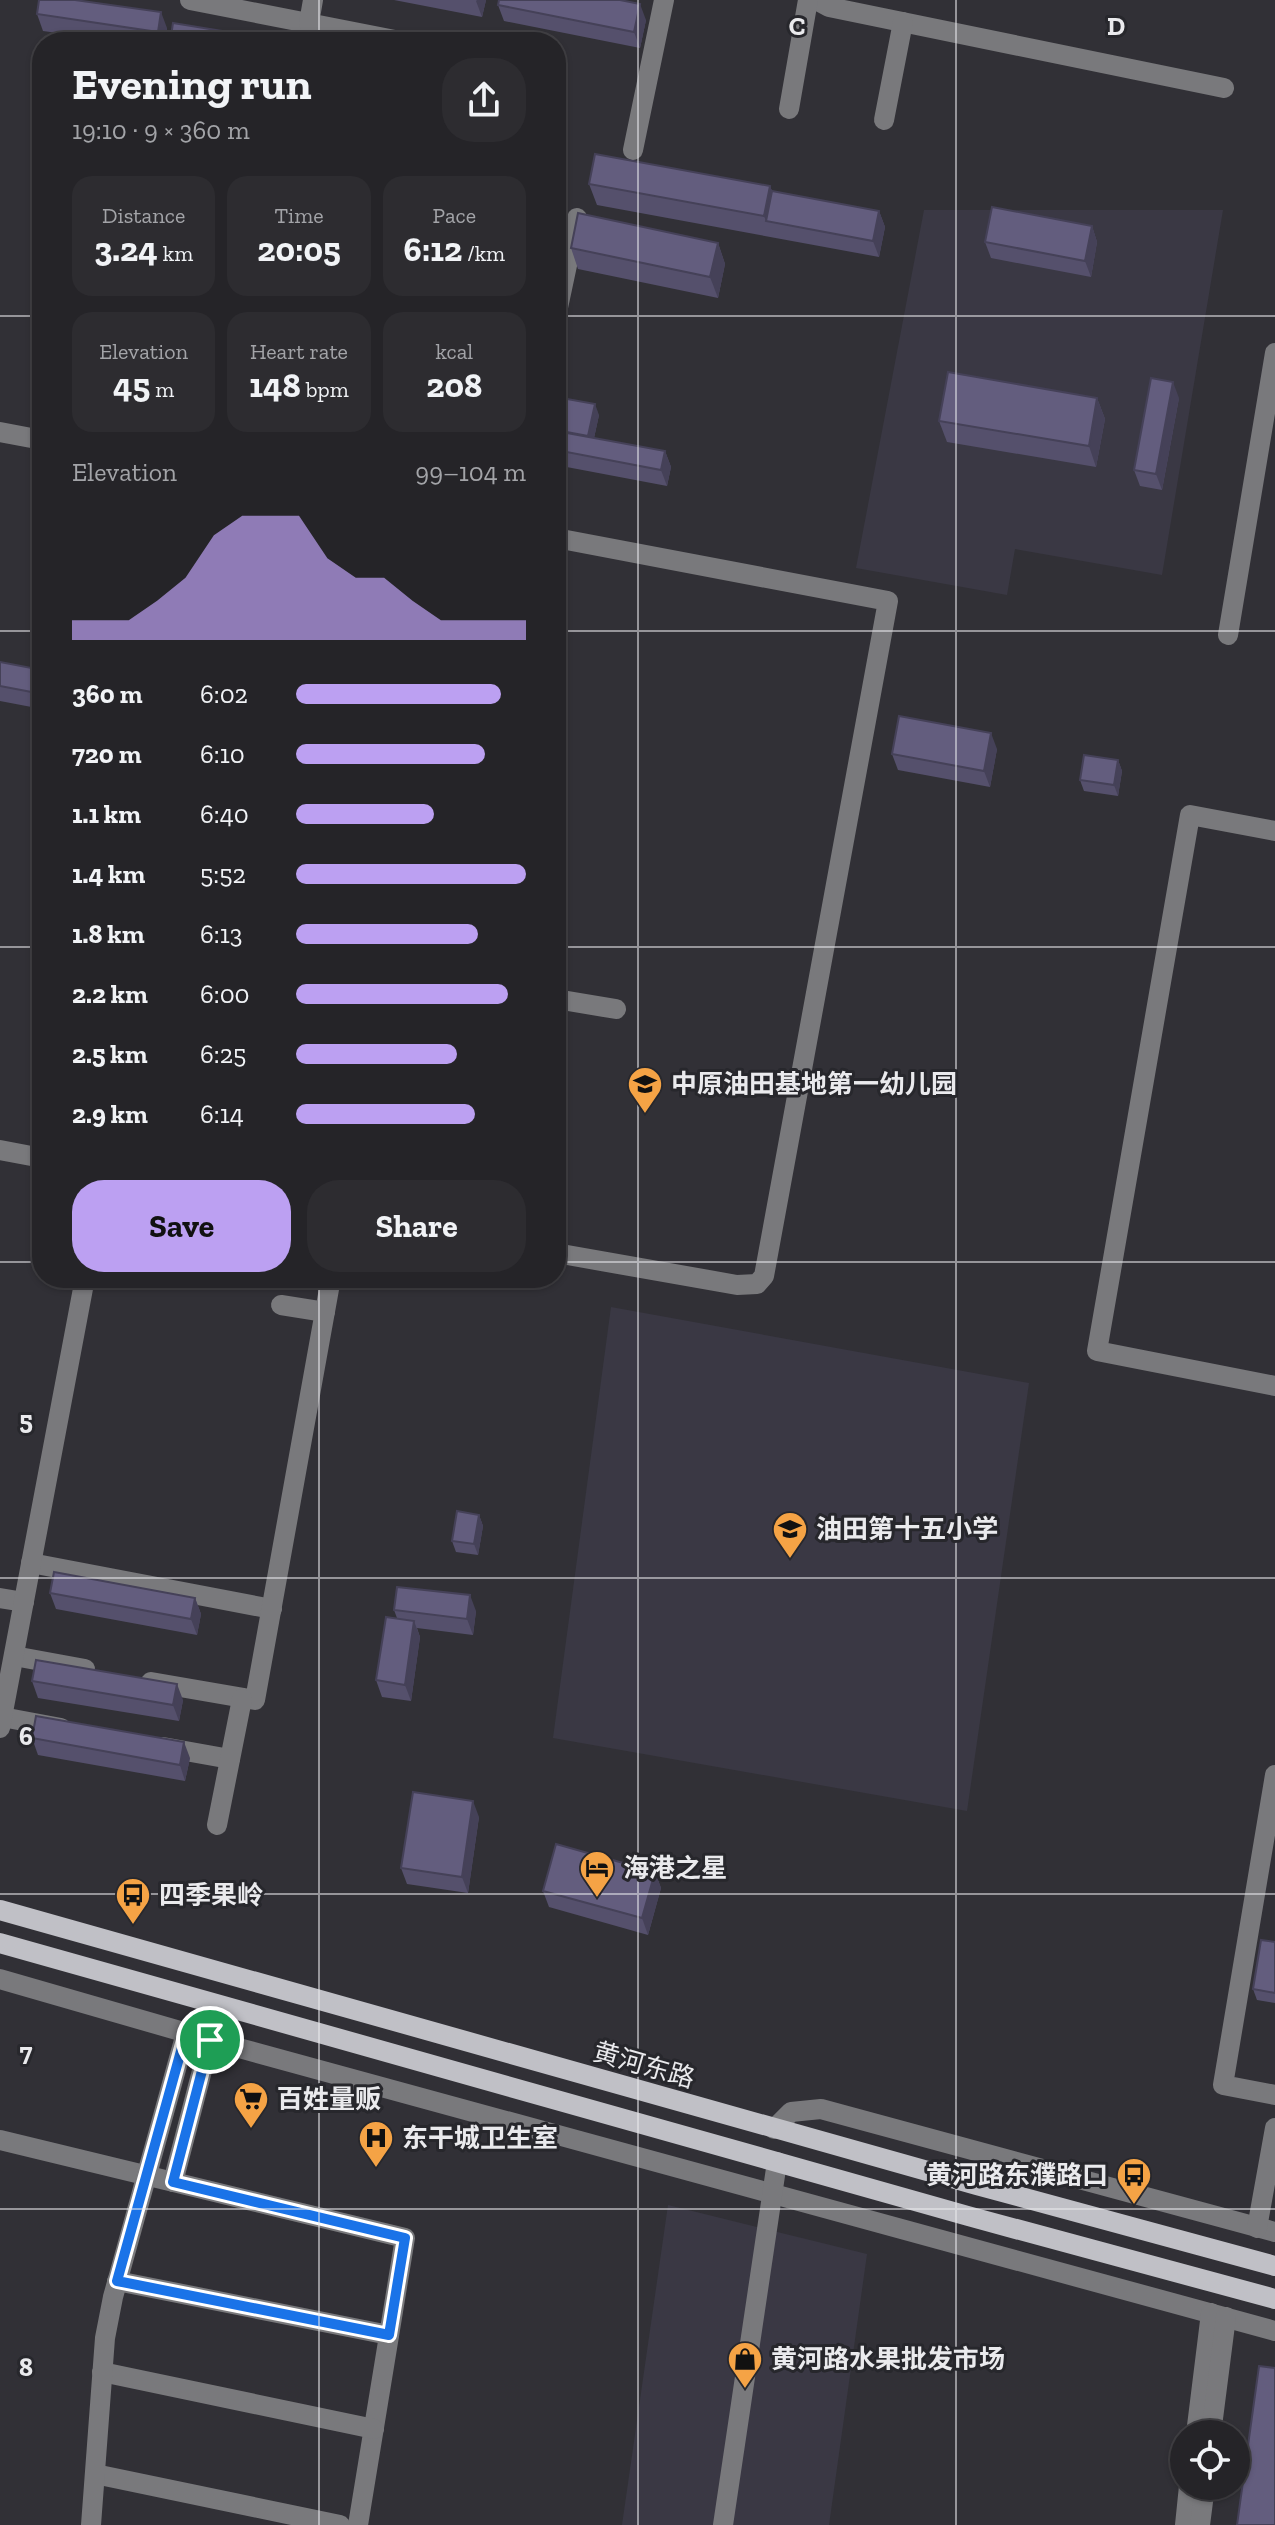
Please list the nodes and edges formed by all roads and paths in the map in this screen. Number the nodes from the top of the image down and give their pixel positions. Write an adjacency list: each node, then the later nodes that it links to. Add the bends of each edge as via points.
1 (190, 0): 7 (street)
2 (313, 0): 7 (street)
3 (664, 0): 12 (street)
4 (808, 0): 10 (street)
5 (816, 0): 6 (street)
6 (903, 22): 9 (street); 11 (street)
7 (309, 23): 8 (street)
8 (354, 32)
9 (1224, 88)
10 (789, 109)
11 (884, 120)
12 (633, 150)
13 (577, 218): 14 (street)
14 (566, 270)
15 (1275, 353): 19 (street)
16 (0, 432): 17 (street)
17 (32, 438)
18 (566, 540): 25 (street, via 888,601 764,1276 757,1284 737,1285)
19 (1228, 635)
20 (1275, 831): 30 (street, via 1190,815 1097,1351)
21 (566, 1001): 22 (street)
22 (616, 1009)
23 (0, 1150): 24 (street)
24 (32, 1156)
25 (566, 1255)
26 (83, 1288): 31 (street)
27 (329, 1288): 29 (street)
28 (281, 1305): 29 (street)
29 (325, 1312): 34 (street)
30 (1275, 1386)
31 (31, 1563): 33 (street); 34 (street)
32 (0, 1598): 33 (street)
33 (24, 1602): 35 (street)
34 (272, 1609): 38 (street)
35 (14, 1656): 36 (street); 39 (street)
36 (105, 1673)
37 (136, 1679): 38 (street)
38 (249, 1700): 42 (street)
39 (1, 1723): 40 (street)
40 (78, 1731)
41 (139, 1742): 42 (street)
42 (230, 1759): 44 (street)
43 (1275, 1775): 50 (street, via 1223,2085)
44 (217, 1825)
45 (0, 1910): 52 (main road, 黄河东路)
46 (0, 1943): 54 (main road)
47 (0, 1979): 48 (street)
48 (186, 2033): 49 (street); 55 (street)
49 (210, 2040): 56 (street); 57 (street)
50 (1275, 2095)
51 (1275, 2128): 58 (street)
52 (774, 2129): 58 (street, via 791,2112 821,2109); 59 (main road, 黄河东路)
53 (0, 2140): 55 (street)
54 (777, 2162): 57 (street); 61 (main road)
55 (146, 2176): 56 (street); 60 (street)
56 (173, 2182): 64 (street, via 405,2238)
57 (772, 2194): 62 (street); 75 (street)
58 (1266, 2230)
59 (1275, 2266)
60 (117, 2281): 64 (street); 65 (street)
61 (1275, 2299)
62 (1218, 2315): 63 (street); 66 (street); 67 (street)
63 (1275, 2331)
64 (389, 2335): 68 (street)
65 (102, 2372): 68 (street); 69 (street)
66 (1199, 2420)
67 (1212, 2420)
68 (374, 2429): 74 (street)
69 (95, 2474): 72 (street); 73 (street)
70 (1188, 2500): 76 (street)
71 (1203, 2500): 77 (street)
72 (91, 2525)
73 (340, 2525)
74 (358, 2525)
75 (723, 2525)
76 (1185, 2525)
77 (1200, 2525)

